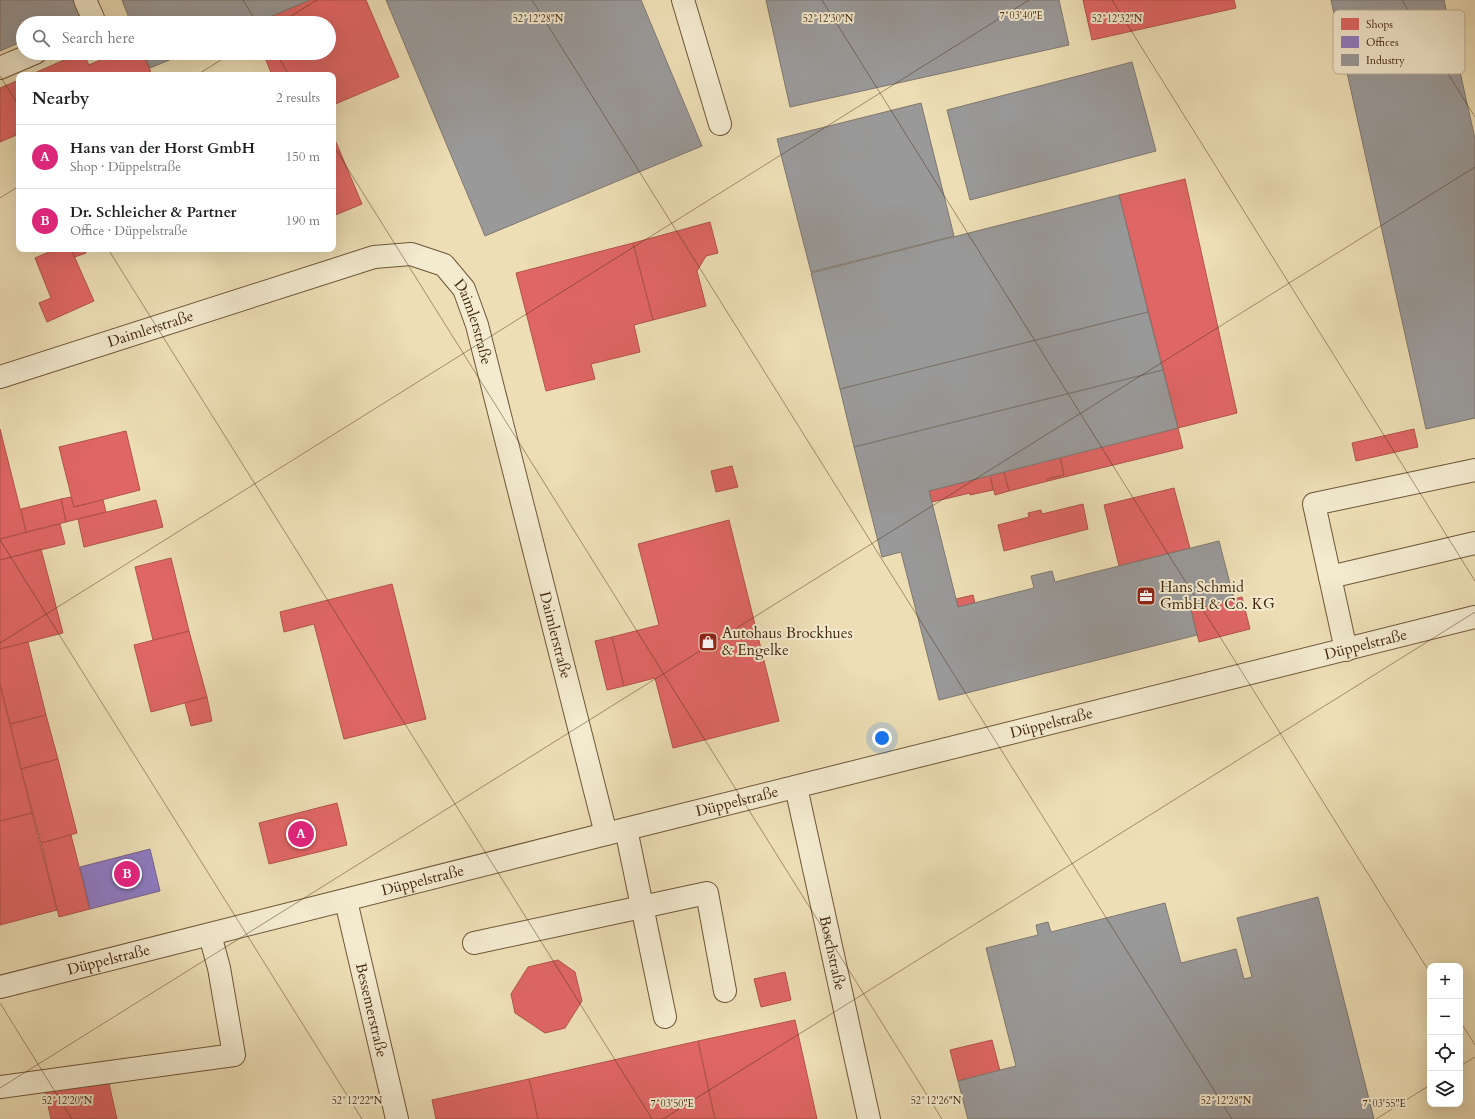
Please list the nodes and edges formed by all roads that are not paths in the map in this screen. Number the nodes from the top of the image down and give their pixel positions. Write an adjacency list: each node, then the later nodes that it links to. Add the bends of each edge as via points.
1 (85, 0): 3 (street)
2 (683, 0): 6 (street)
3 (92, 16)
4 (19, 60): 5 (street)
5 (0, 68)
6 (720, 124)
7 (0, 377): 15 (street, Daimlerstraße, via 374,257 410,254 444,265 464,289 477,325)
8 (1475, 470): 10 (street, via 1314,504)
9 (1475, 543): 10 (street)
10 (1330, 578): 12 (street)
11 (1475, 617): 12 (street, Düppelstraße)
12 (1346, 650): 13 (street, Düppelstraße)
13 (796, 787): 14 (street, Düppelstraße); 25 (street, Boschstraße)
14 (626, 829): 15 (street, Düppelstraße); 17 (street)
15 (606, 834): 16 (street, Düppelstraße)
16 (346, 901): 18 (street, Düppelstraße); 24 (street, Bessemerstraße)
17 (642, 906): 19 (street); 21 (street, via 707,893); 22 (street)
18 (210, 935): 20 (street, Düppelstraße); 23 (street, via 219,968 234,1055)
19 (474, 943)
20 (0, 988)
21 (725, 991)
22 (665, 1017)
23 (0, 1088)
24 (397, 1119)
25 (869, 1119)

